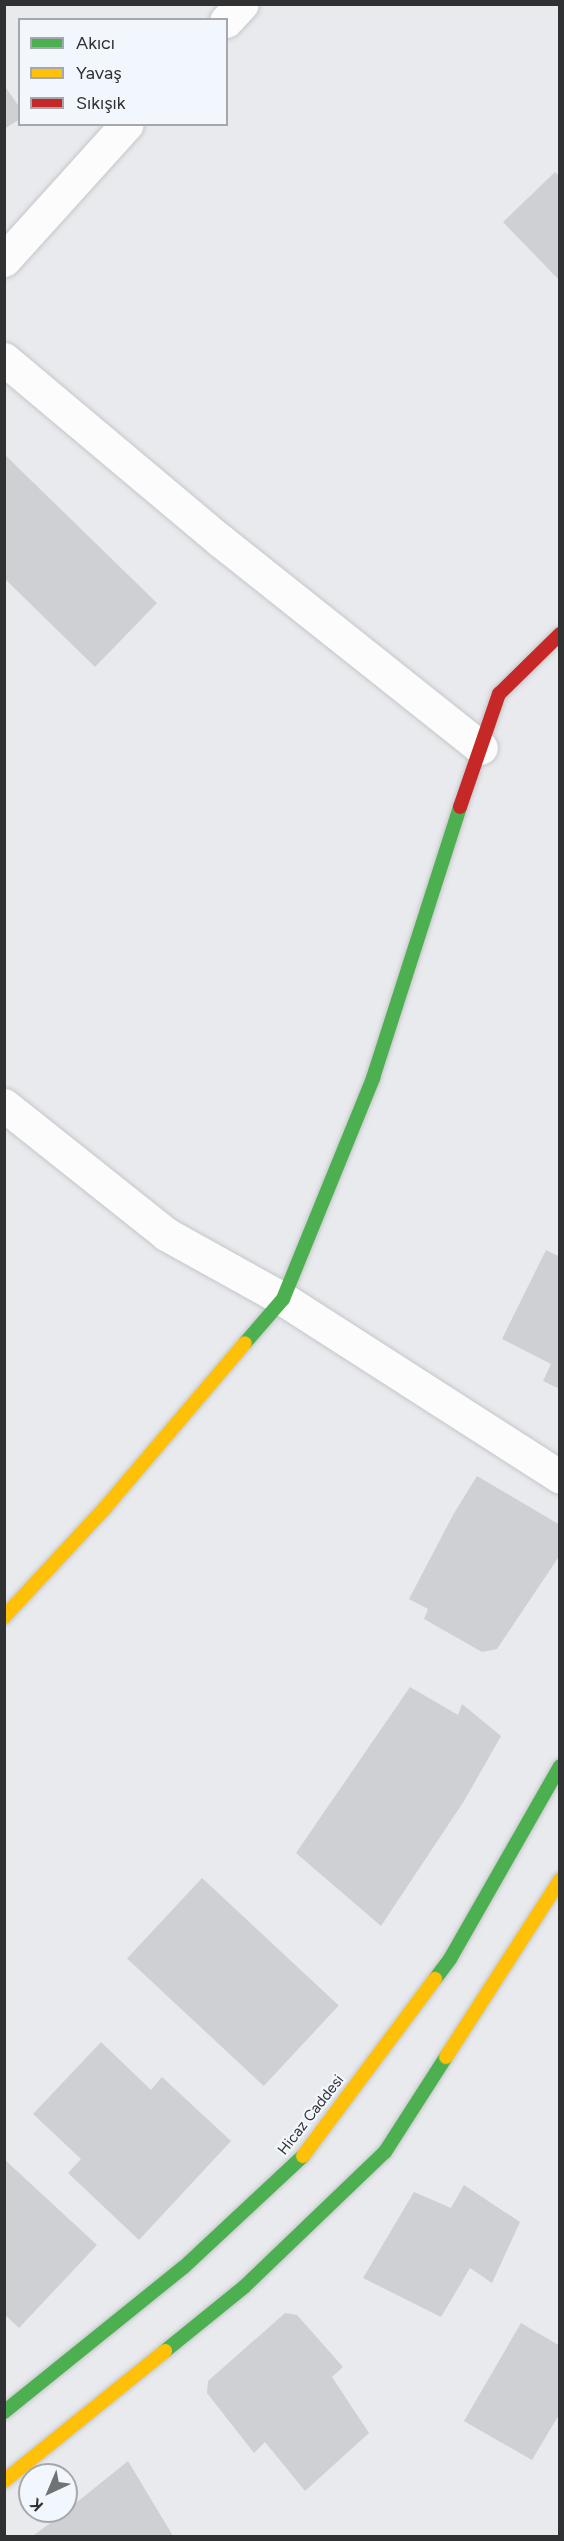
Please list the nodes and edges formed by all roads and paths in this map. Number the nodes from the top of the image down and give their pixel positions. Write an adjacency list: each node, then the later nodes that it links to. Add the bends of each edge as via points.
1 (242, 4): 2 (street)
2 (228, 19)
3 (125, 126): 4 (street)
4 (4, 260)
5 (4, 359): 7 (street, via 221,541)
6 (560, 634): 7 (main road, via 500,694)
7 (481, 748): 9 (main road, via 373,1078)
8 (4, 1105): 9 (street, via 166,1234)
9 (283, 1299): 10 (street); 11 (main road, via 105,1508)
10 (560, 1477)
11 (4, 1617)
12 (560, 1766): 14 (main road, Hicaz Caddesi, via 450,1959 299,2161 184,2267)
13 (560, 1880): 15 (main road, via 385,2152 244,2287)
14 (4, 2412)
15 (4, 2481)

